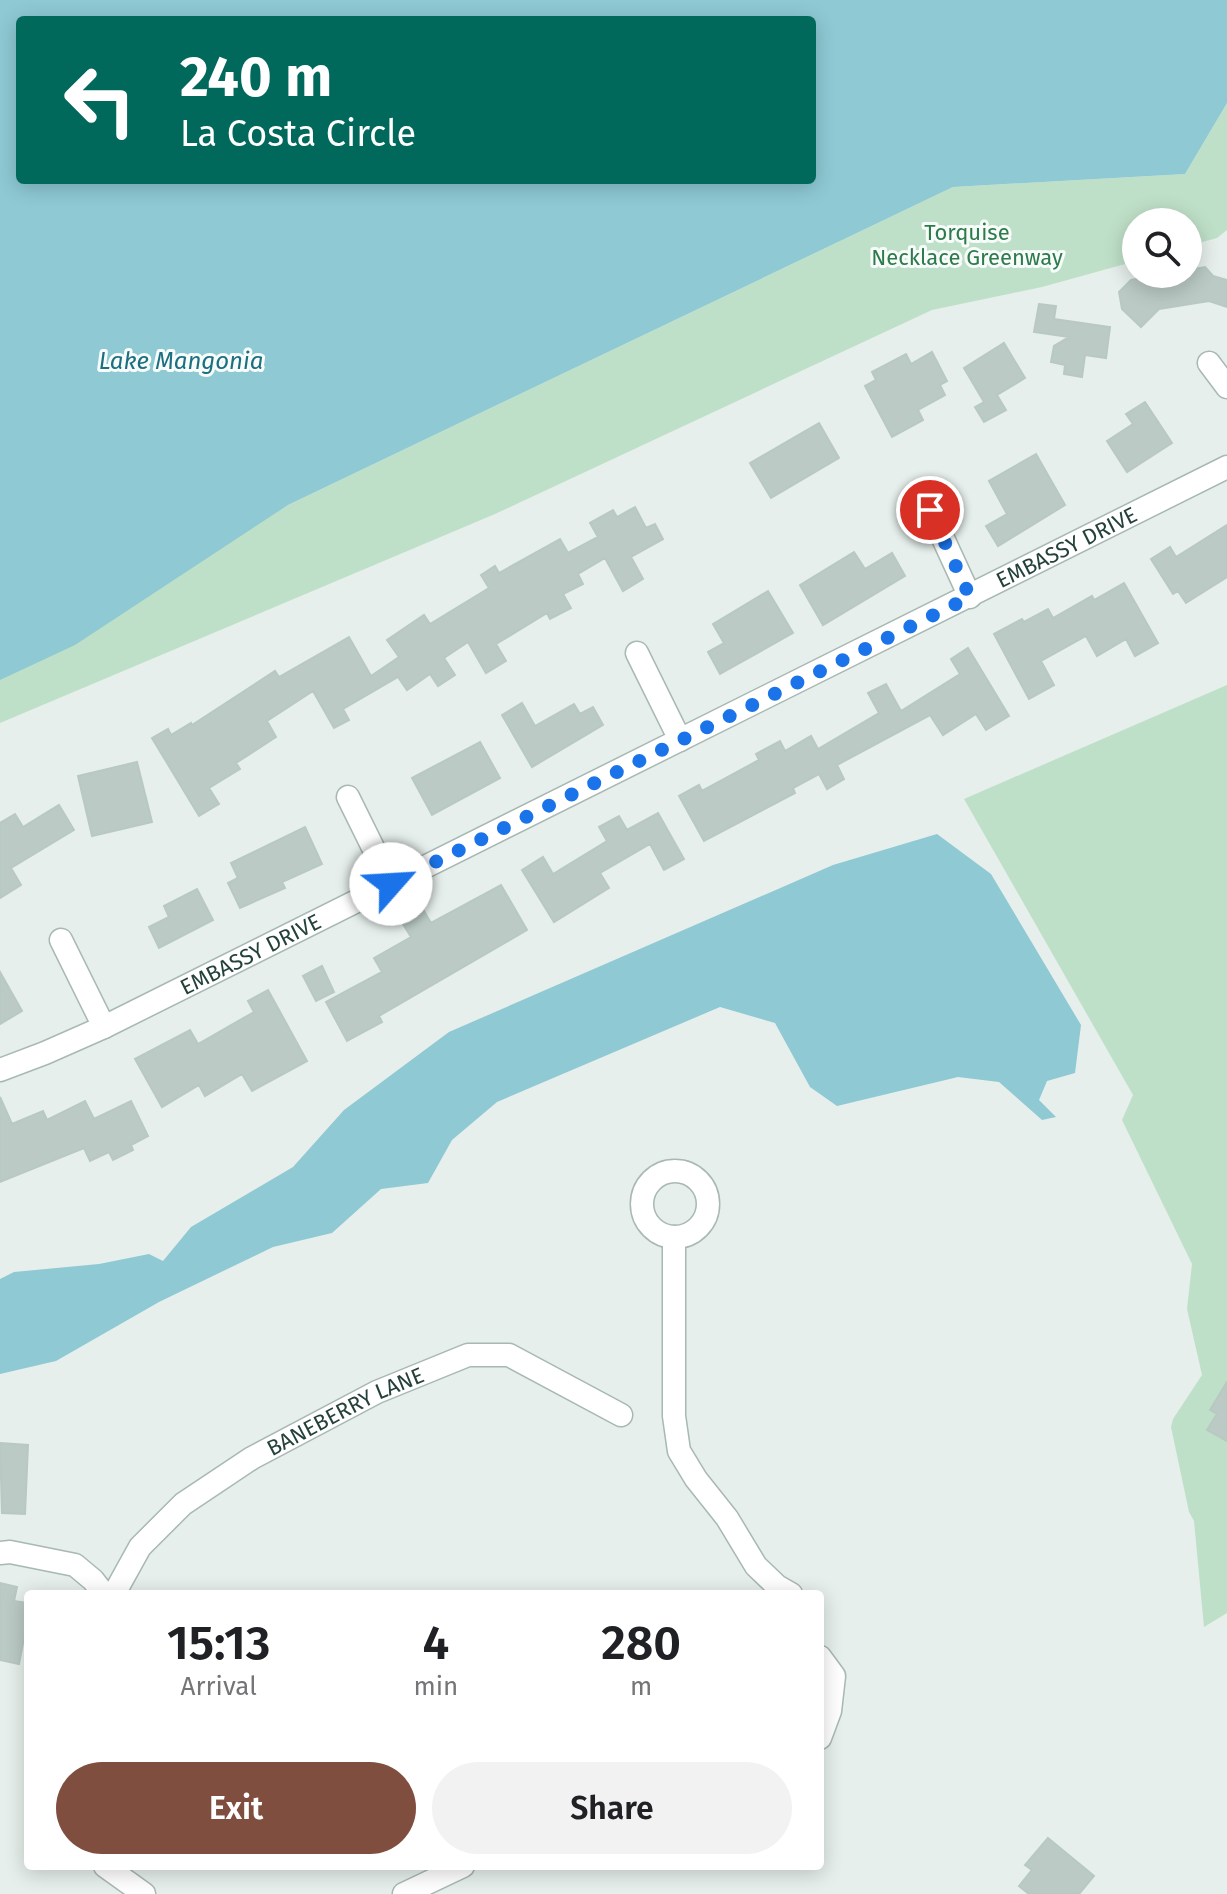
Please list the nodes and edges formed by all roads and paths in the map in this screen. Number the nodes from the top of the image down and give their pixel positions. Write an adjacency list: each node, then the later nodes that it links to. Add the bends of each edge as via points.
1 (1209, 363): 2 (street)
2 (1227, 387)
3 (1227, 467): 5 (street, EMBASSY DRIVE)
4 (930, 510): 5 (street)
5 (970, 597): 7 (street, EMBASSY DRIVE)
6 (637, 653): 7 (street)
7 (680, 740): 9 (street, EMBASSY DRIVE)
8 (348, 797): 9 (street)
9 (391, 884): 11 (street, EMBASSY DRIVE)
10 (61, 940): 11 (street)
11 (104, 1027): 12 (street, EMBASSY DRIVE)
12 (0, 1070)
13 (674, 1237): 18 (street, via 674,1416 679,1451 756,1566)
14 (621, 1415): 17 (street, BANEBERRY LANE, via 509,1355 468,1355 377,1392 252,1458 183,1504 140,1547)
15 (0, 1553): 16 (street, via 75,1565)
16 (101, 1590)
17 (116, 1590)
18 (785, 1590)
19 (824, 1662): 20 (street, via 834,1676)
20 (824, 1727)
21 (111, 1870): 23 (street)
22 (455, 1870): 24 (street)
23 (144, 1894)
24 (404, 1894)

